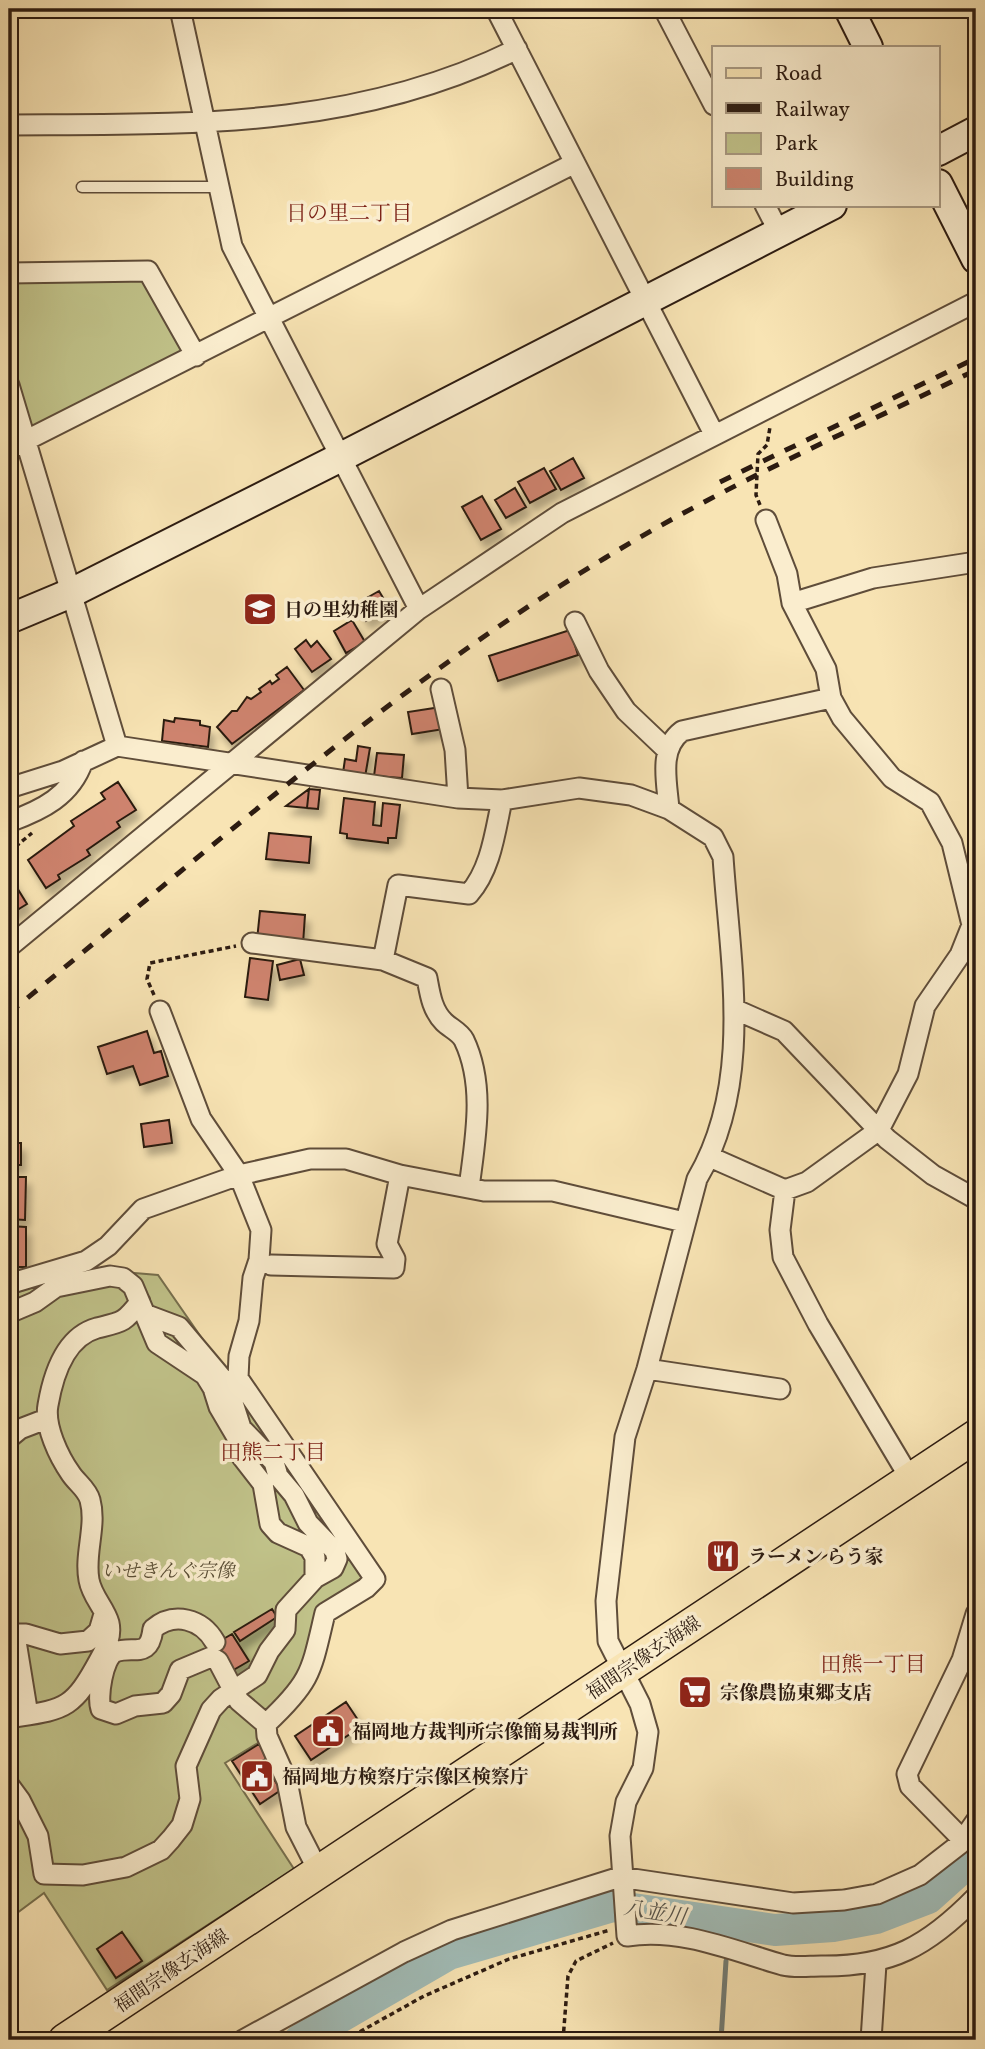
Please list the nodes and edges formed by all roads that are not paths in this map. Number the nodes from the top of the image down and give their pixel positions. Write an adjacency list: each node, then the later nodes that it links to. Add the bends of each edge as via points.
1 (180, 9): 8 (street)
2 (496, 9): 6 (street)
3 (664, 9): 7 (street)
4 (849, 9): 5 (street)
5 (868, 46)
6 (517, 50): 8 (street, via 467,75 340,109); 12 (street)
7 (712, 101)
8 (205, 124): 9 (street); 14 (street)
9 (9, 125)
10 (976, 131): 11 (street)
11 (940, 150)
12 (575, 163): 21 (street); 23 (street)
13 (82, 187): 14 (lane)
14 (218, 187): 23 (street, via 232,246)
15 (940, 188): 19 (street)
16 (766, 206): 18 (street)
17 (830, 206): 18 (street)
18 (779, 232): 21 (street)
19 (976, 259)
20 (9, 273): 24 (street, via 148,271)
21 (646, 301): 26 (street); 28 (street)
22 (976, 302): 26 (street)
23 (271, 317): 24 (street); 28 (street)
24 (196, 356): 27 (street)
25 (9, 385): 27 (street)
26 (714, 434): 33 (street, via 562,513)
27 (17, 446): 31 (street)
28 (343, 456): 31 (street); 33 (street)
29 (766, 520): 32 (street, via 787,574)
30 (976, 562): 32 (street, via 873,578)
31 (71, 593): 34 (street); 38 (street)
32 (792, 603): 37 (street, via 826,669)
33 (419, 609): 41 (street)
34 (9, 619)
35 (575, 622): 39 (street, via 599,671 626,711)
36 (441, 689): 43 (street, via 455,750)
37 (831, 698): 39 (street, via 682,731); 52 (street, via 892,778 930,802 952,843 972,925 960,955 925,1006 908,1074)
38 (117, 746): 40 (street); 41 (street)
39 (666, 749): 45 (street)
40 (83, 761): 42 (street); 46 (street, via 76,781 43,809)
41 (232, 762): 43 (street); 48 (street)
42 (9, 788)
43 (458, 798): 44 (street)
44 (502, 800): 45 (street, via 600,789); 49 (street, via 479,883 469,894 398,886)
45 (669, 809): 50 (street, via 713,837 723,857)
46 (9, 822)
47 (252, 943): 49 (street)
48 (9, 947)
49 (383, 960): 56 (street, via 427,978 433,1008 463,1038 475,1080 478,1113)
50 (734, 1009): 52 (street, via 784,1031); 53 (street, via 727,1104)
51 (160, 1011): 54 (street, via 201,1119)
52 (879, 1130): 57 (street, via 807,1182); 58 (street, via 933,1175)
53 (710, 1157): 57 (street); 59 (street, via 697,1179)
54 (239, 1175): 55 (street, via 310,1159 346,1159); 61 (street, via 143,1209 108,1246); 80 (street, via 261,1230 237,1378 375,1579 325,1613 305,1685)
55 (400, 1175): 56 (street); 60 (street, via 387,1244 394,1268)
56 (469, 1188): 59 (street, via 553,1191)
57 (785, 1190): 71 (street, via 780,1230 783,1257)
58 (976, 1199)
59 (684, 1222): 65 (street)
60 (271, 1265)
61 (54, 1280): 62 (street); 63 (street, via 123,1278 133,1286); 64 (street, via 35,1302)
62 (9, 1284)
63 (144, 1308): 67 (street, via 121,1323 89,1332 70,1347 53,1384); 68 (street, via 179,1327 227,1384)
64 (9, 1313)
65 (647, 1369): 66 (street); 77 (street, via 625,1437 606,1601 608,1641)
66 (780, 1389)
67 (46, 1419): 70 (street); 73 (street, via 62,1460 90,1499 88,1577)
68 (239, 1434): 72 (street, via 242,1457 263,1484 270,1524 278,1533 309,1547); 72 (street, via 274,1462 308,1523 335,1551 333,1568)
69 (976, 1436): 71 (main road, 福間宗像玄海線)
70 (9, 1438)
71 (911, 1480): 77 (main road, 福間宗像玄海線)
72 (314, 1578): 78 (street, via 286,1610 285,1629 261,1671)
73 (104, 1614): 75 (street, via 99,1631 88,1641 60,1644 35,1635); 79 (street, via 109,1623 107,1646 83,1691 57,1710)
74 (976, 1614): 83 (street, via 962,1660 907,1774 910,1786)
75 (12, 1635): 79 (street)
76 (215, 1642): 78 (street, via 207,1628 195,1621 161,1623 144,1648 110,1656 98,1693 99,1706 110,1714 163,1703 180,1670 211,1657)
77 (622, 1671): 84 (main road, 福間宗像玄海線); 85 (street, via 640,1704 648,1732 643,1768 626,1802 620,1836)
78 (235, 1691): 80 (street, via 245,1707); 81 (street, via 211,1710 186,1766 190,1800 182,1825 161,1850 140,1862 111,1871 44,1874 38,1836)
79 (18, 1716)
80 (266, 1724): 84 (street, via 287,1781 296,1827)
81 (9, 1784)
82 (976, 1821): 83 (street)
83 (963, 1840): 85 (street, via 920,1875 877,1894 844,1900 793,1903)
84 (319, 1872): 88 (main road, 福間宗像玄海線)
85 (621, 1881): 87 (street, via 625,1928 699,1939 787,1966); 89 (street, via 452,1930)
86 (976, 1897): 87 (street, via 946,1927)
87 (876, 1964): 90 (street)
88 (65, 2040)
89 (243, 2040)
90 (872, 2040)

